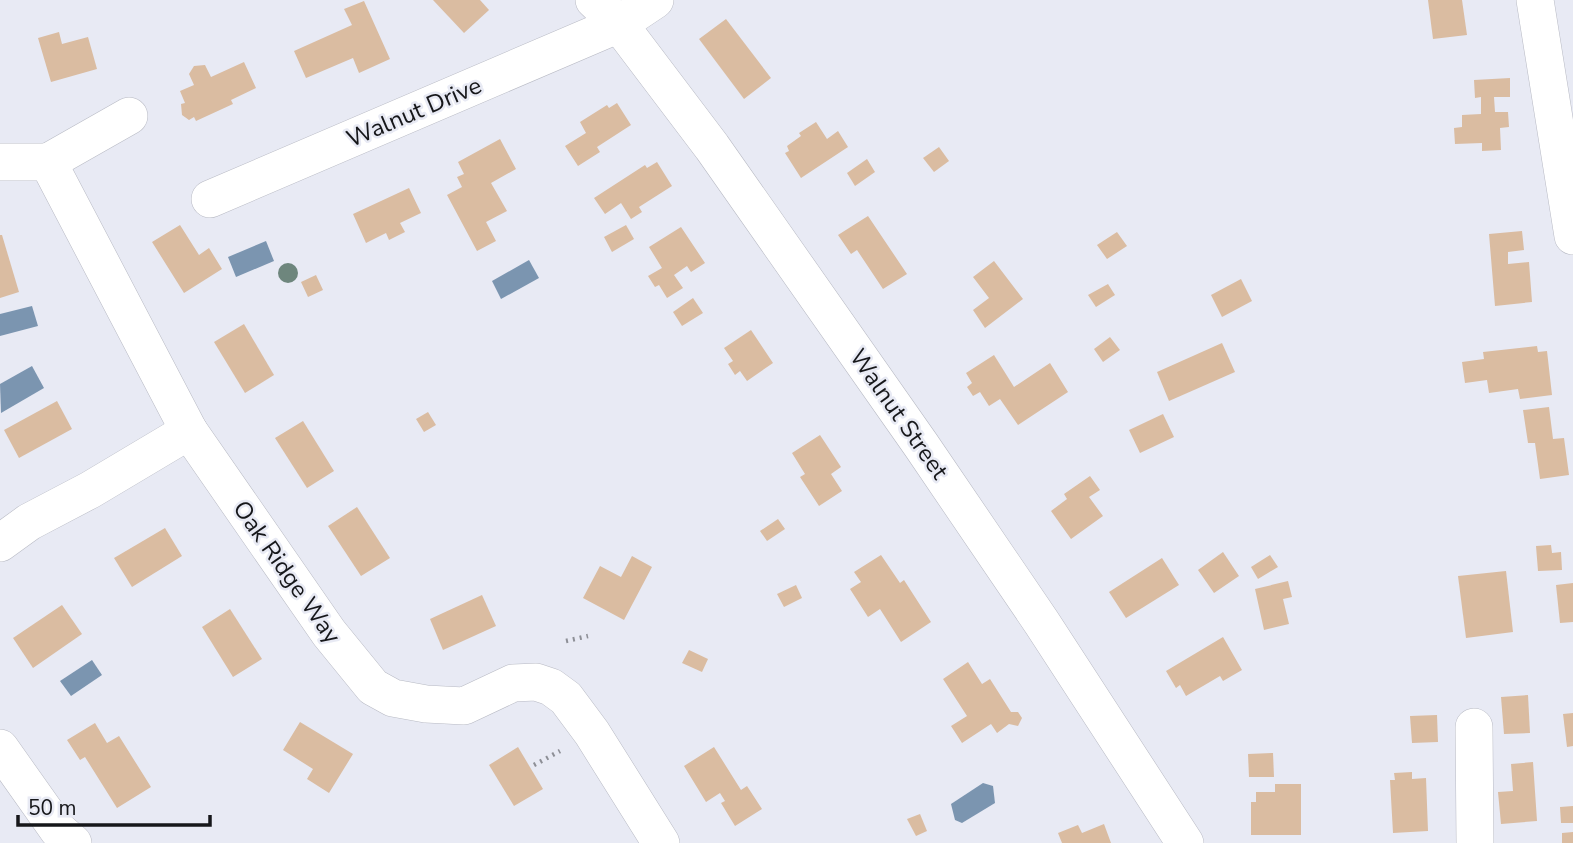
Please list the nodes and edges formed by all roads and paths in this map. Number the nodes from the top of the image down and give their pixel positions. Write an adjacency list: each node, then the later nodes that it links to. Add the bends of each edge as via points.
1 (655, 0): 3 (street, Walnut Drive)
2 (1535, 0): 8 (street)
3 (606, 12): 7 (street, Walnut Drive); 19 (street, Walnut Street, via 712,147 921,445)
4 (129, 116): 6 (street)
5 (0, 162): 6 (street)
6 (48, 162): 9 (street, Oak Ridge Way)
7 (210, 199)
8 (1573, 236)
9 (189, 431): 10 (street); 18 (street, Oak Ridge Way, via 329,633 373,687 393,698 464,706 513,683 551,687 566,698 592,733)
10 (0, 543)
11 (588, 636): 12 (path)
12 (566, 640)
13 (1474, 727): 20 (street)
14 (0, 748): 17 (street, via 58,830)
15 (559, 751): 16 (path)
16 (534, 765)
17 (73, 843)
18 (661, 843)
19 (1185, 843)
20 (1475, 843)

